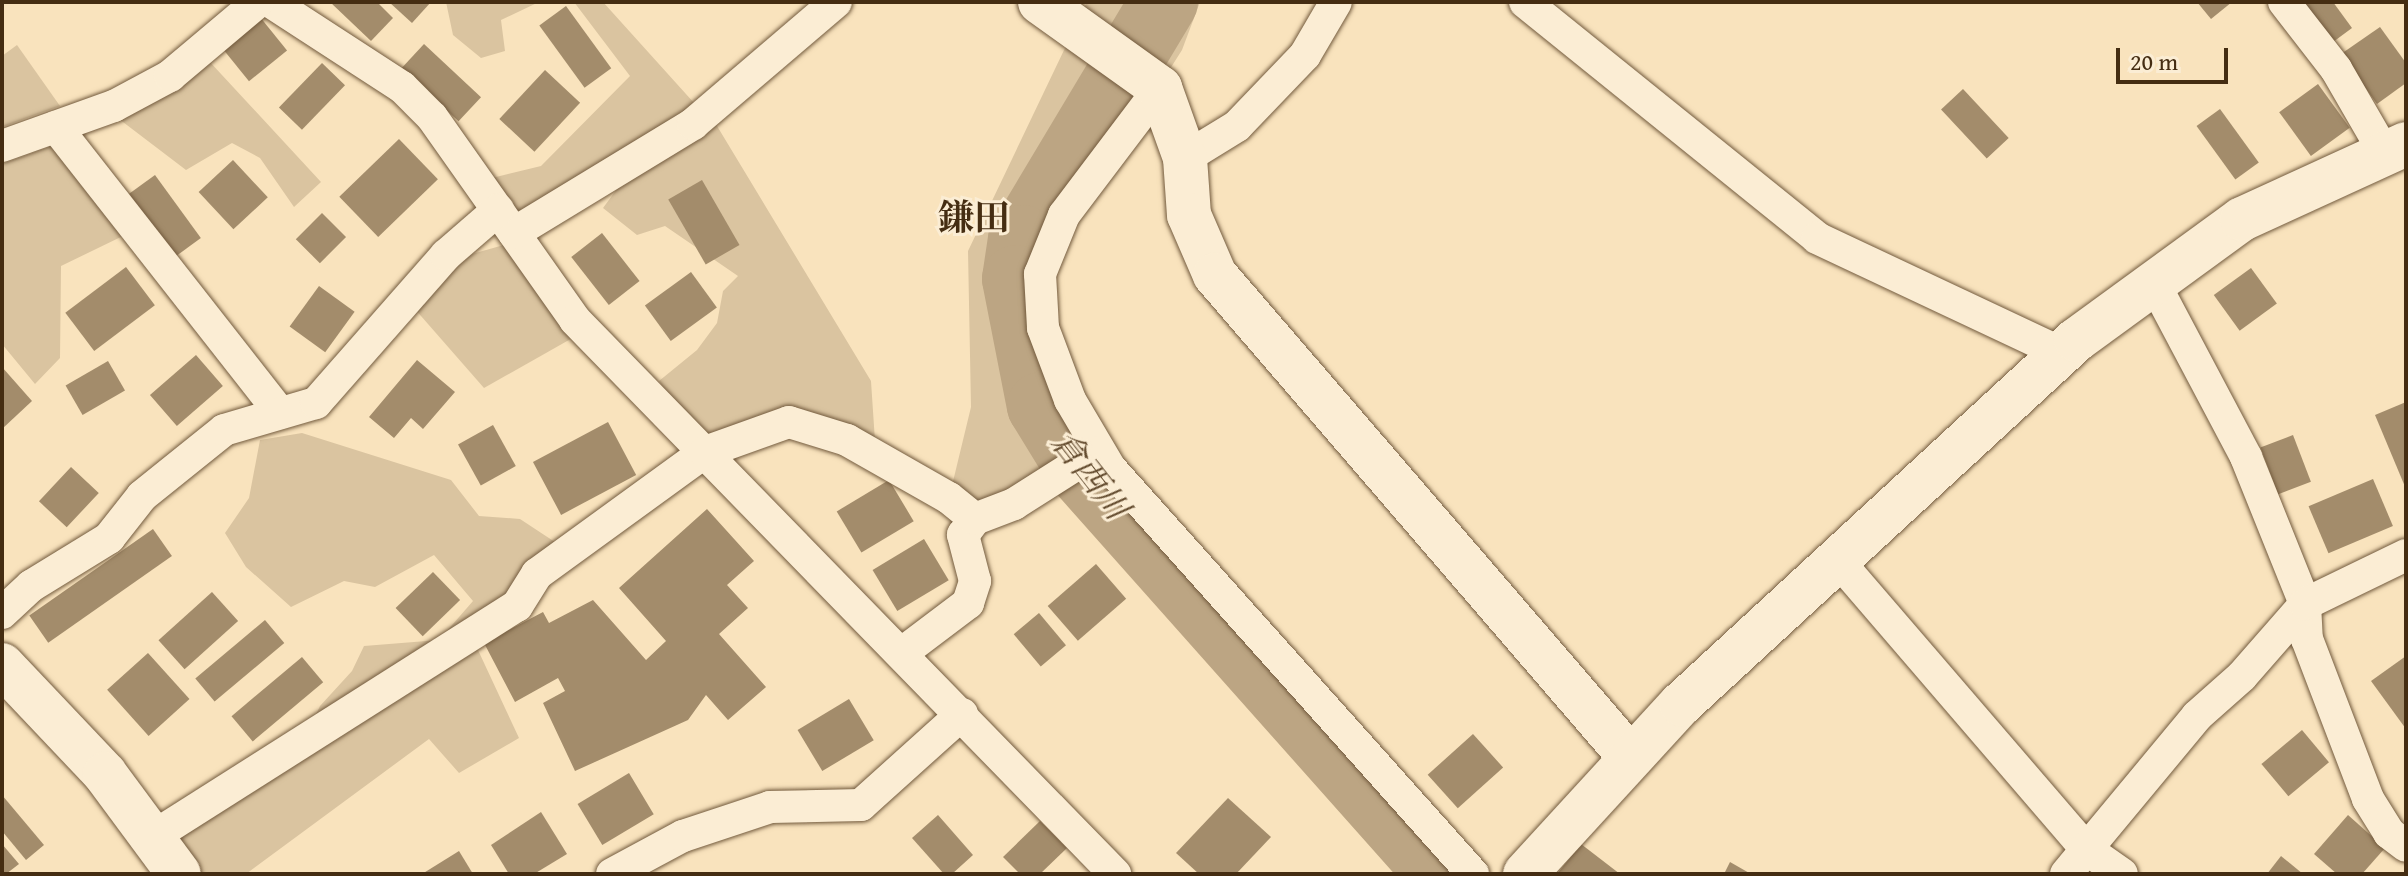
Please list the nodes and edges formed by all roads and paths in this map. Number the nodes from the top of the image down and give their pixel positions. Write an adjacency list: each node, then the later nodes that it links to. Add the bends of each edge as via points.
1 (258, 2): 9 (street, via 170,76 114,106)
2 (271, 2): 13 (street, via 402,87 432,117)
3 (836, 2): 13 (street, via 693,124)
4 (1336, 2): 12 (street, via 1305,55 1237,126)
5 (1525, 2): 15 (street, via 1817,238)
6 (2284, 2): 11 (street)
7 (1054, 12): 8 (street)
8 (1150, 81): 12 (street); 18 (street, via 1064,215 1040,274 1043,328)
9 (56, 127): 10 (street); 16 (street)
10 (2, 146)
11 (2395, 149): 14 (street, via 2242,219)
12 (1185, 158): 27 (street, via 1189,215 1215,275)
13 (506, 221): 16 (street, via 446,255 316,403); 17 (street, via 575,320)
14 (2154, 283): 15 (street); 22 (street, via 2246,457)
15 (2061, 353): 21 (street)
16 (280, 413): 23 (street, via 224,430 142,496 109,538 31,586)
17 (705, 452): 19 (street, via 789,422 847,440 949,498); 24 (street); 28 (street, via 537,574 517,606)
18 (1096, 452): 19 (street, via 1014,504); 34 (street)
19 (975, 519): 24 (street, via 963,535 975,581 968,603)
20 (2406, 555): 22 (street)
21 (1835, 557): 27 (street); 30 (street)
22 (2305, 604): 29 (street, via 2307,639 2368,799 2389,833); 30 (street, via 2242,676 2197,716)
23 (2, 613)
24 (902, 653): 26 (street)
25 (2, 665): 28 (street, via 105,774)
26 (962, 714): 32 (street, via 861,805 770,807 683,836); 33 (street)
27 (1630, 757): 35 (street)
28 (154, 836): 31 (street)
29 (2406, 846)
30 (2085, 848): 36 (street); 37 (street)
31 (179, 874)
32 (612, 874)
33 (1115, 874)
34 (1473, 874)
35 (1525, 874)
36 (2066, 874)
37 (2122, 874)

